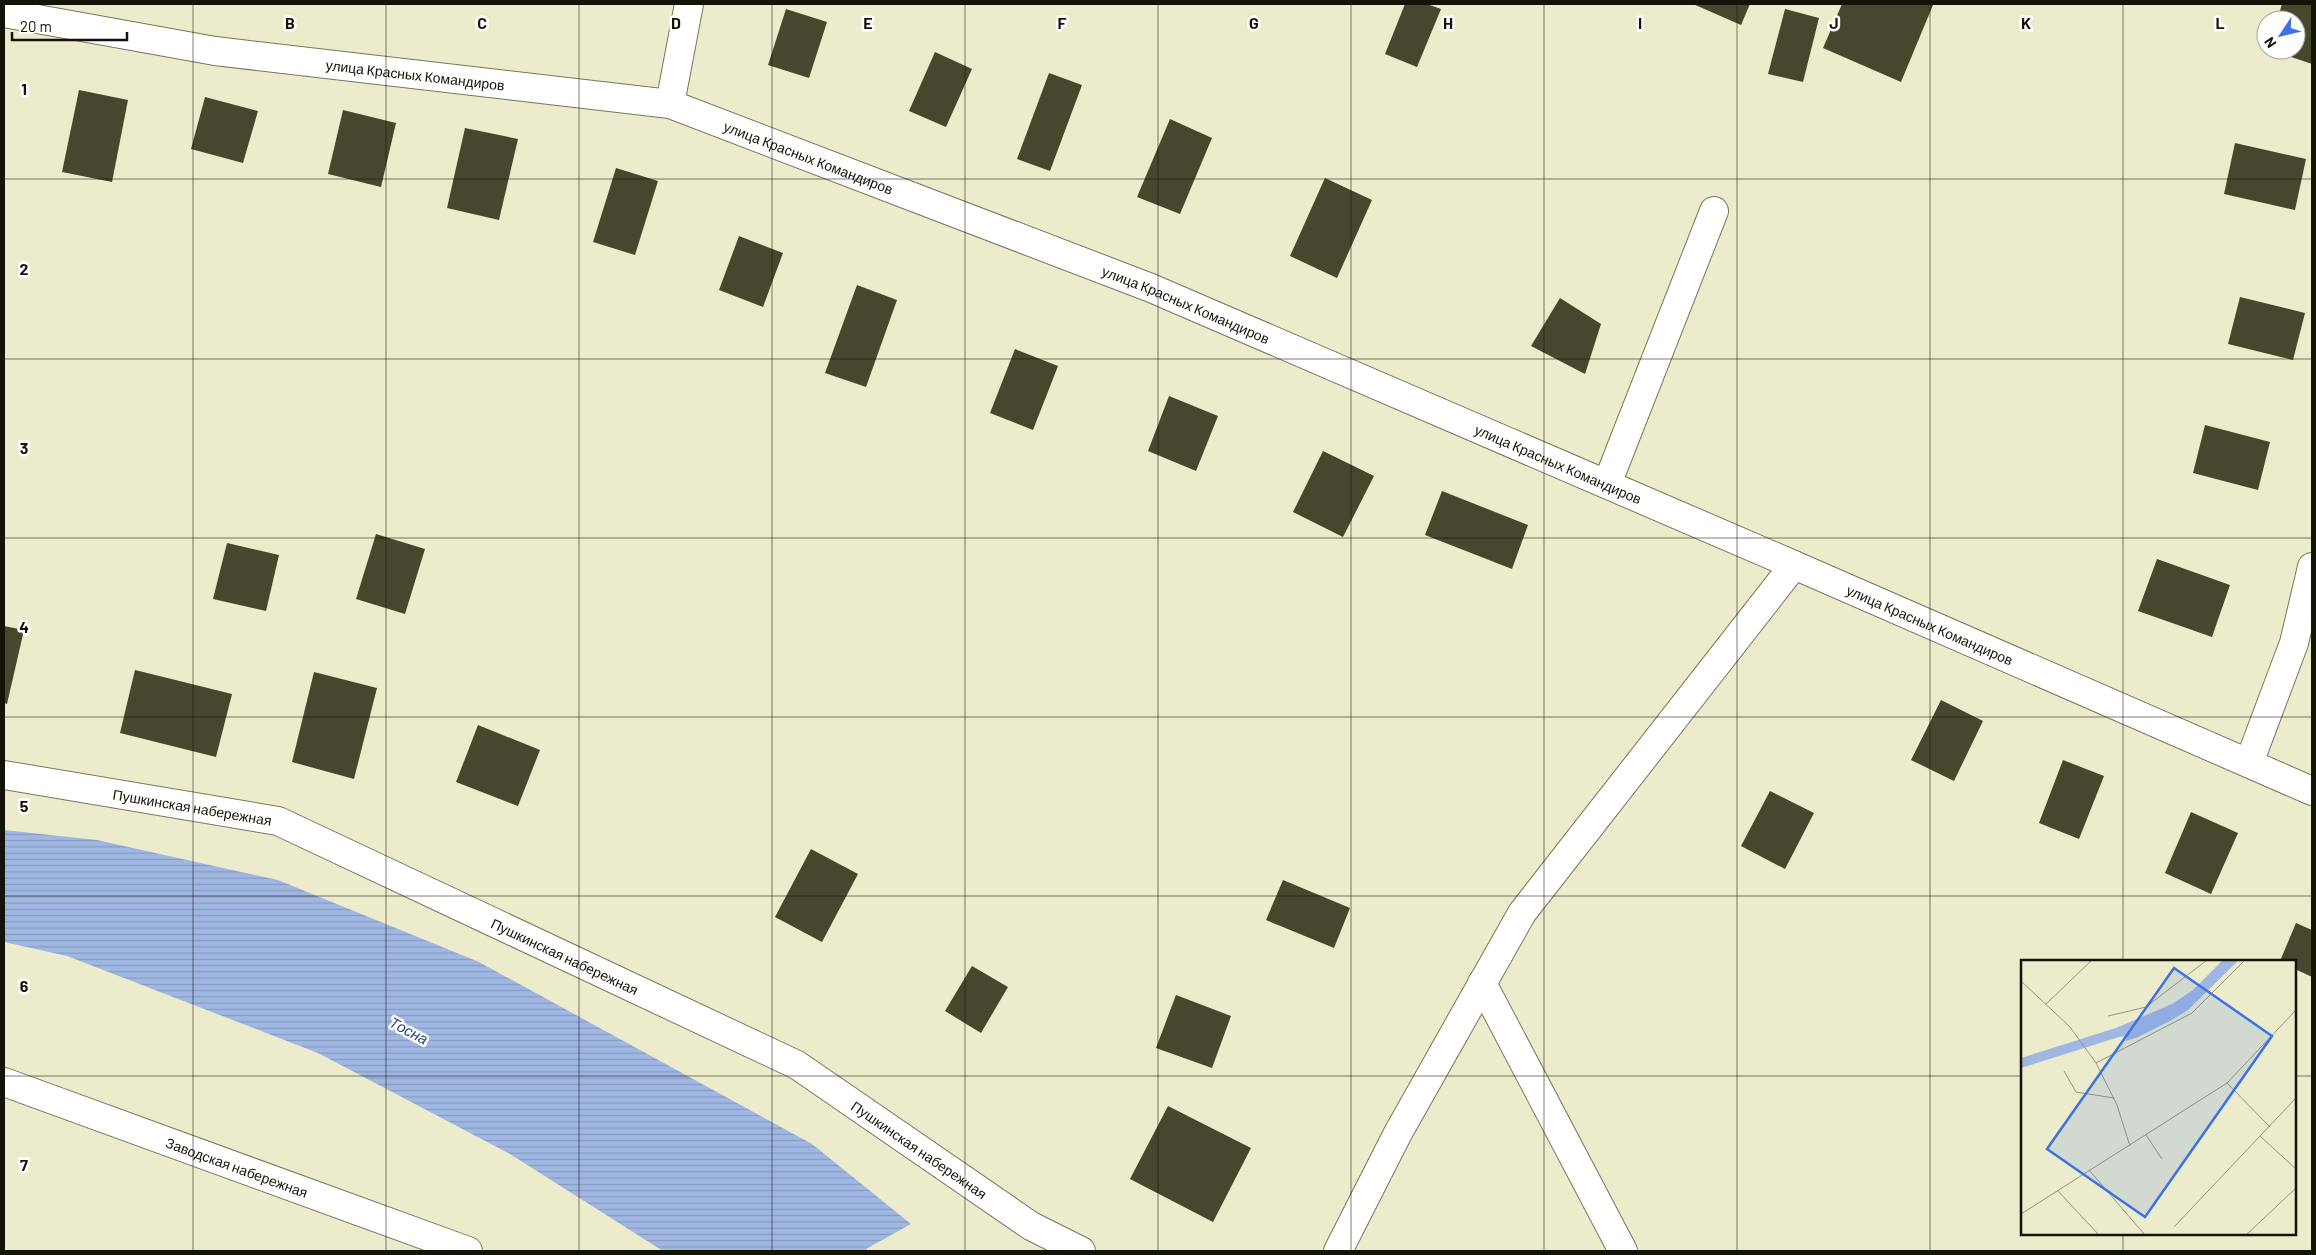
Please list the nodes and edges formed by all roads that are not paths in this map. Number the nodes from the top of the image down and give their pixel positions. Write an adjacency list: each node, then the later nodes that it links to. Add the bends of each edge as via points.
1 (689, 4): 3 (street)
2 (4, 13): 3 (street, улица Красных Командиров, via 215,51)
3 (670, 104): 5 (street, улица Красных Командиров, via 1151,288)
4 (1714, 211): 5 (street)
5 (1607, 484): 6 (street, улица Красных Командиров)
6 (1794, 564): 8 (street, улица Красных Командиров); 11 (street, via 1522,913)
7 (2312, 567): 8 (street, via 2294,643)
8 (2249, 764): 10 (street, улица Красных Командиров)
9 (4, 775): 14 (street, Пушкинская набережная, via 278,820 797,1065 1030,1226)
10 (2312, 791)
11 (1482, 983): 15 (street, via 1398,1133); 16 (street)
12 (4, 1082): 13 (street, Заводская набережная)
13 (468, 1251)
14 (1081, 1251)
15 (1338, 1251)
16 (1623, 1251)

